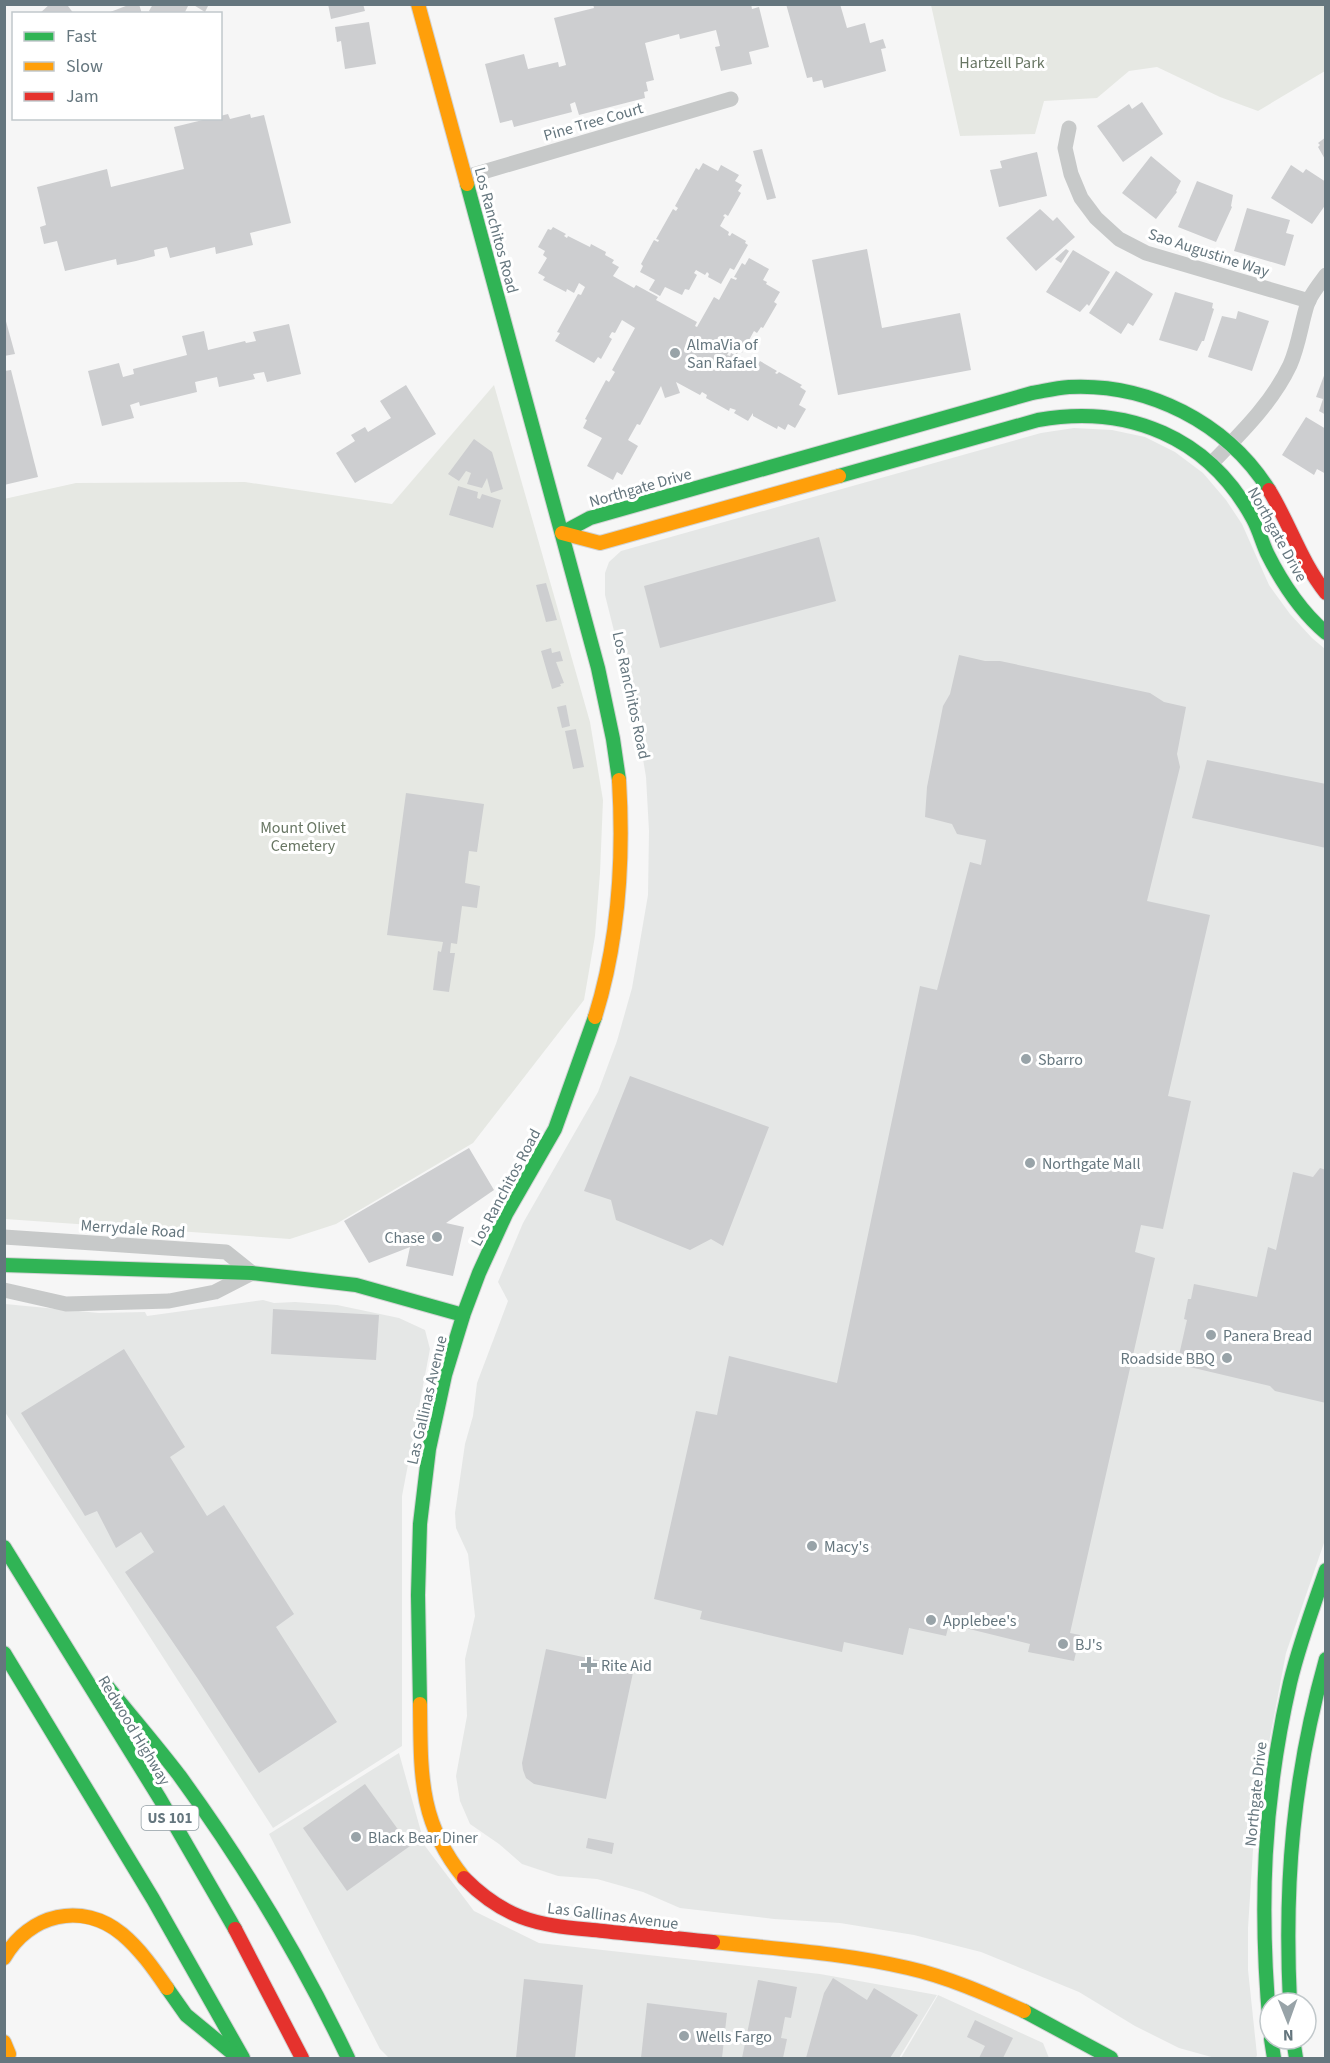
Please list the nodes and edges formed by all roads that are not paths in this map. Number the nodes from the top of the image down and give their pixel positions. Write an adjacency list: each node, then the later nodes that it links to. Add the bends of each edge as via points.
1 (418, 4): 4 (main road, Los Ranchitos Road)
2 (731, 99): 4 (street, Pine Tree Court)
3 (1069, 128): 6 (street, Sao Augustine Way, via 1065,148 1081,198 1119,239 1146,253)
4 (466, 177): 9 (main road, Los Ranchitos Road)
5 (1326, 275): 6 (street)
6 (1309, 302): 7 (street, via 1289,366 1275,392)
7 (1231, 443): 8 (street); 9 (main road, Northgate Drive, via 1196,417 1159,399 1118,389 1072,387 1032,393 590,518); 10 (main road, Northgate Drive, via 1259,475 1305,564)
8 (1212, 463): 9 (main road, Northgate Drive, via 1182,441 1150,425 1114,417 1074,415 1038,420 600,543); 11 (main road, Northgate Drive, via 1253,518 1281,578 1300,606)
9 (562, 533): 12 (main road, Los Ranchitos Road, via 585,573); 14 (main road, Los Ranchitos Road, via 611,727 622,831 622,882 606,982)
10 (1326, 593)
11 (1326, 633)
12 (613, 673)
13 (586, 1086): 14 (main road, Los Ranchitos Road)
14 (564, 1108): 19 (main road, Los Ranchitos Road, via 507,1212)
15 (4, 1237): 17 (street, Merrydale Road, via 226,1252)
16 (4, 1265): 17 (main road)
17 (252, 1273): 18 (street, via 215,1292 170,1301 66,1304); 19 (main road, via 356,1285)
18 (4, 1290)
19 (463, 1315): 31 (main road, Las Gallinas Avenue, via 431,1436 417,1577 421,1776 426,1808 438,1839 456,1868 483,1896 518,1917 557,1926 848,1956 909,1968 967,1986 1025,2011)
20 (4, 1547): 22 (main road, Redwood Highway / US 101)
21 (1326, 1570): 25 (main road, Northgate Drive, via 1297,1657)
22 (26, 1583): 30 (main road, via 186,1786 280,1928); 33 (main road, Redwood Highway / US 101, via 209,1884)
23 (4, 1653): 32 (main road, via 172,1931)
24 (1326, 1659): 26 (main road)
25 (1272, 1771): 26 (main road); 28 (main road, Northgate Drive, via 1264,1868)
26 (1298, 1778): 29 (main road, via 1288,1891)
27 (4, 1958): 32 (main road, via 22,1934 47,1920 77,1916 110,1925 136,1947 185,2014)
28 (1265, 1991)
29 (1289, 1991)
30 (353, 2054)
31 (1091, 2056): 34 (main road, Las Gallinas Avenue)
32 (241, 2058)
33 (302, 2058)
34 (1111, 2058)

